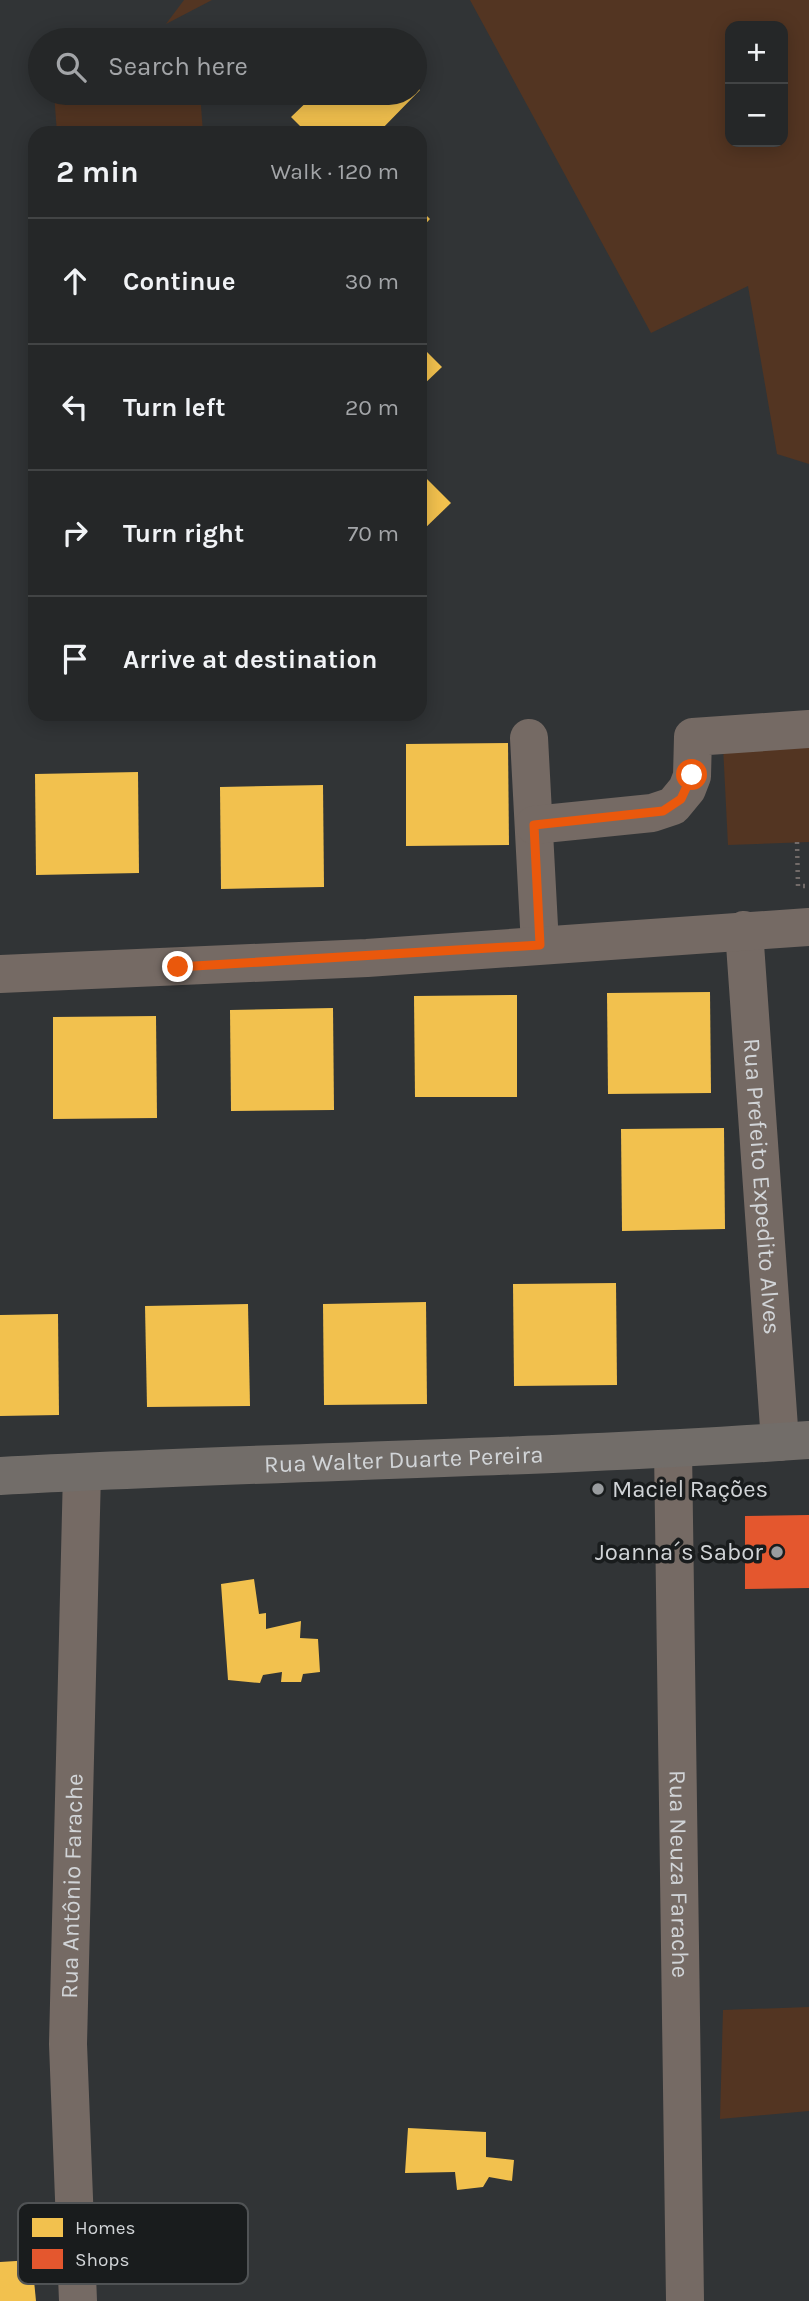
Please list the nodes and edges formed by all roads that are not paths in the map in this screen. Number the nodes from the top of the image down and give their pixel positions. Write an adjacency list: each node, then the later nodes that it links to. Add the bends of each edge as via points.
1 (809, 729): 3 (street, via 693,737 692,775 673,806 652,813)
2 (529, 738): 3 (street)
3 (534, 825): 6 (street)
4 (809, 926): 5 (street)
5 (744, 930): 6 (street); 8 (street, Rua Prefeito Expedito Alves)
6 (540, 945): 7 (street, via 367,958)
7 (0, 974)
8 (794, 1441): 9 (main road, Rua Walter Duarte Pereira)
9 (673, 1449): 10 (main road, Rua Walter Duarte Pereira); 13 (street, Rua Neuza Farache)
10 (82, 1472): 11 (main road, Rua Walter Duarte Pereira); 12 (street, Rua Antônio Farache, via 68,2045)
11 (0, 1476)
12 (74, 2203)
13 (685, 2301)

